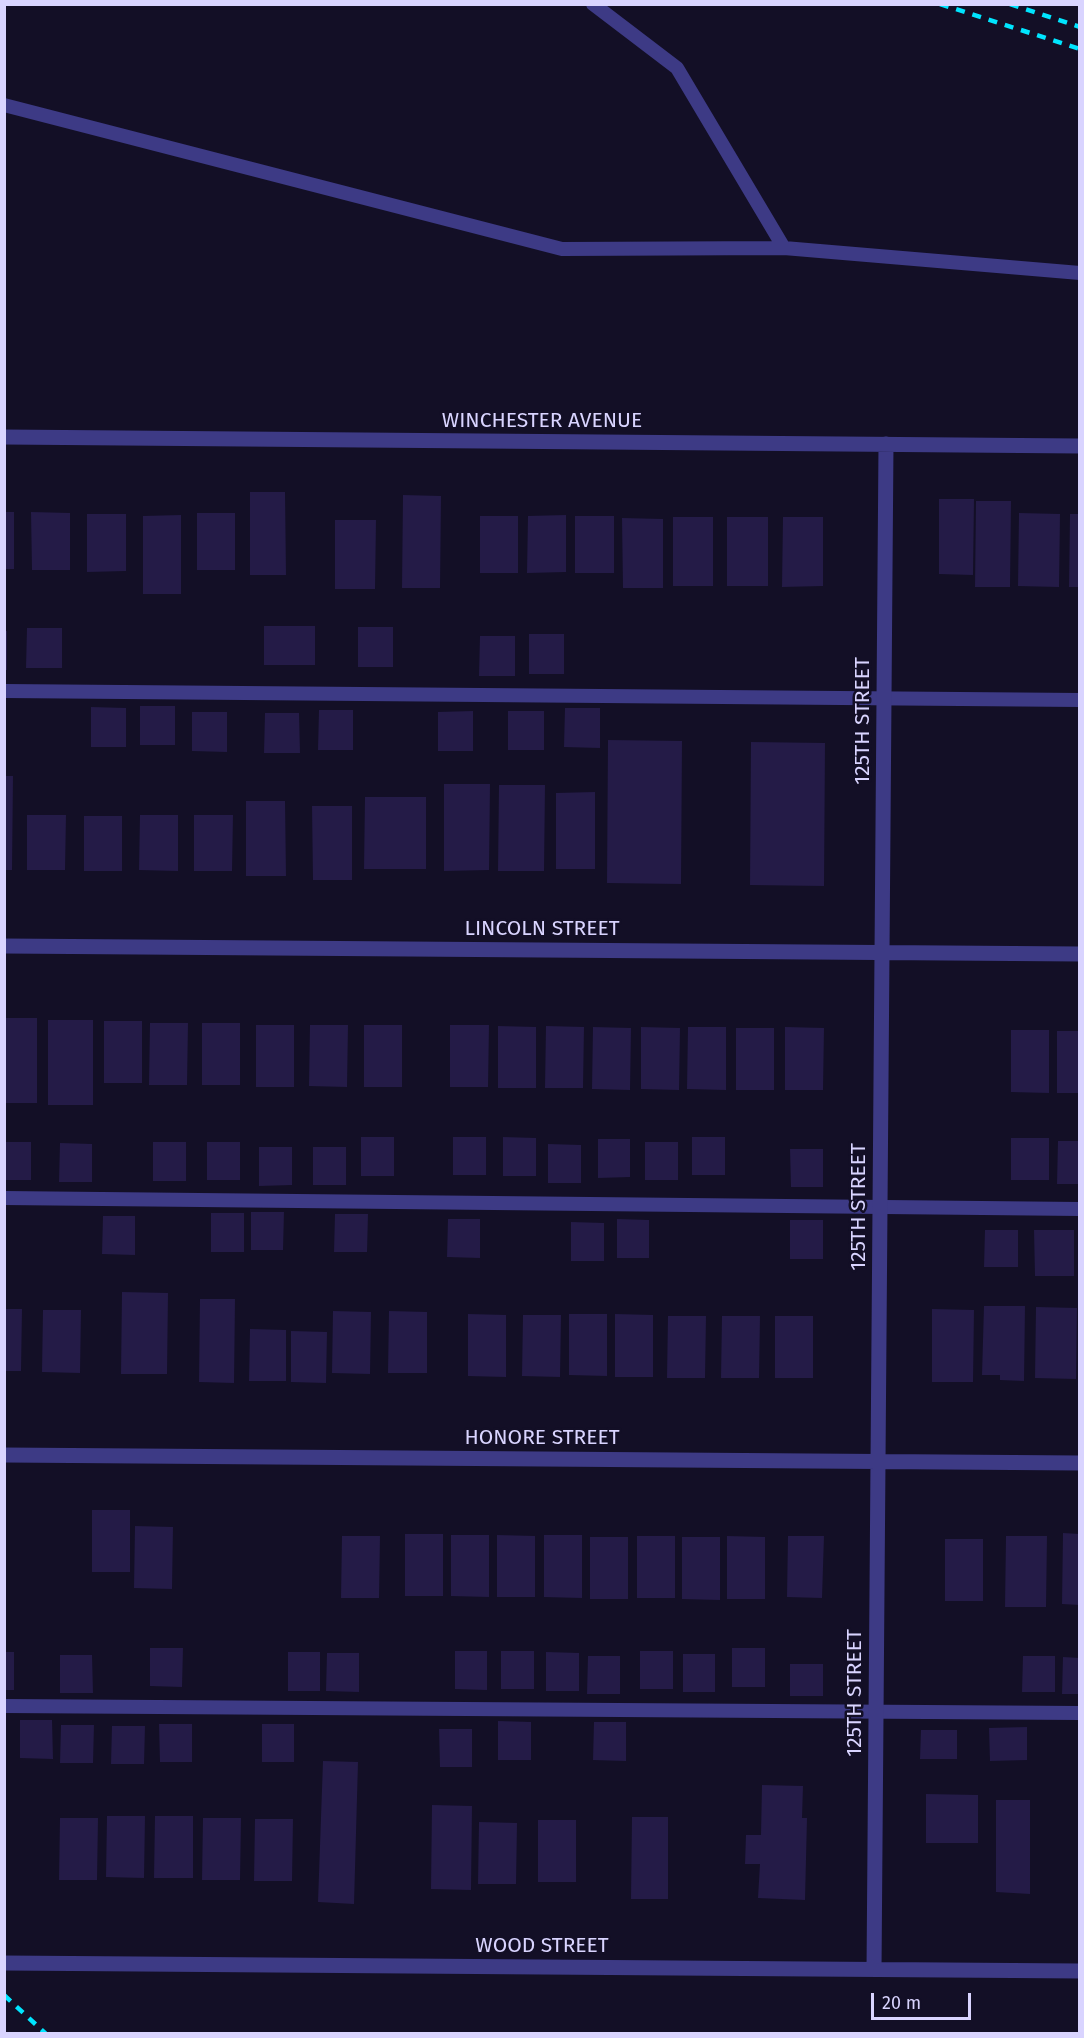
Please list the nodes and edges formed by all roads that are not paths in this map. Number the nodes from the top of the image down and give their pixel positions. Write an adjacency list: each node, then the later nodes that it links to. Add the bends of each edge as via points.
1 (593, 4): 3 (lane, via 677,68)
2 (4, 105): 3 (lane, via 562,249)
3 (784, 248): 4 (lane)
4 (1080, 273)
5 (4, 437): 6 (street, WINCHESTER AVENUE)
6 (886, 444): 7 (street, WINCHESTER AVENUE); 9 (street, 125TH STREET)
7 (1080, 446)
8 (4, 691): 9 (lane)
9 (884, 699): 10 (lane); 12 (street, 125TH STREET)
10 (1080, 700)
11 (4, 946): 12 (street, LINCOLN STREET)
12 (882, 952): 13 (street, LINCOLN STREET); 15 (street, 125TH STREET)
13 (1080, 954)
14 (4, 1198): 15 (lane)
15 (880, 1207): 16 (lane); 18 (street, 125TH STREET)
16 (1080, 1209)
17 (4, 1455): 18 (street, HONORE STREET)
18 (878, 1462): 19 (street, HONORE STREET); 21 (street, 125TH STREET)
19 (1080, 1463)
20 (4, 1706): 21 (lane)
21 (876, 1712): 22 (lane); 24 (street, 125TH STREET)
22 (1080, 1713)
23 (4, 1963): 24 (street, WOOD STREET)
24 (874, 1969): 25 (street, WOOD STREET)
25 (1080, 1971)

